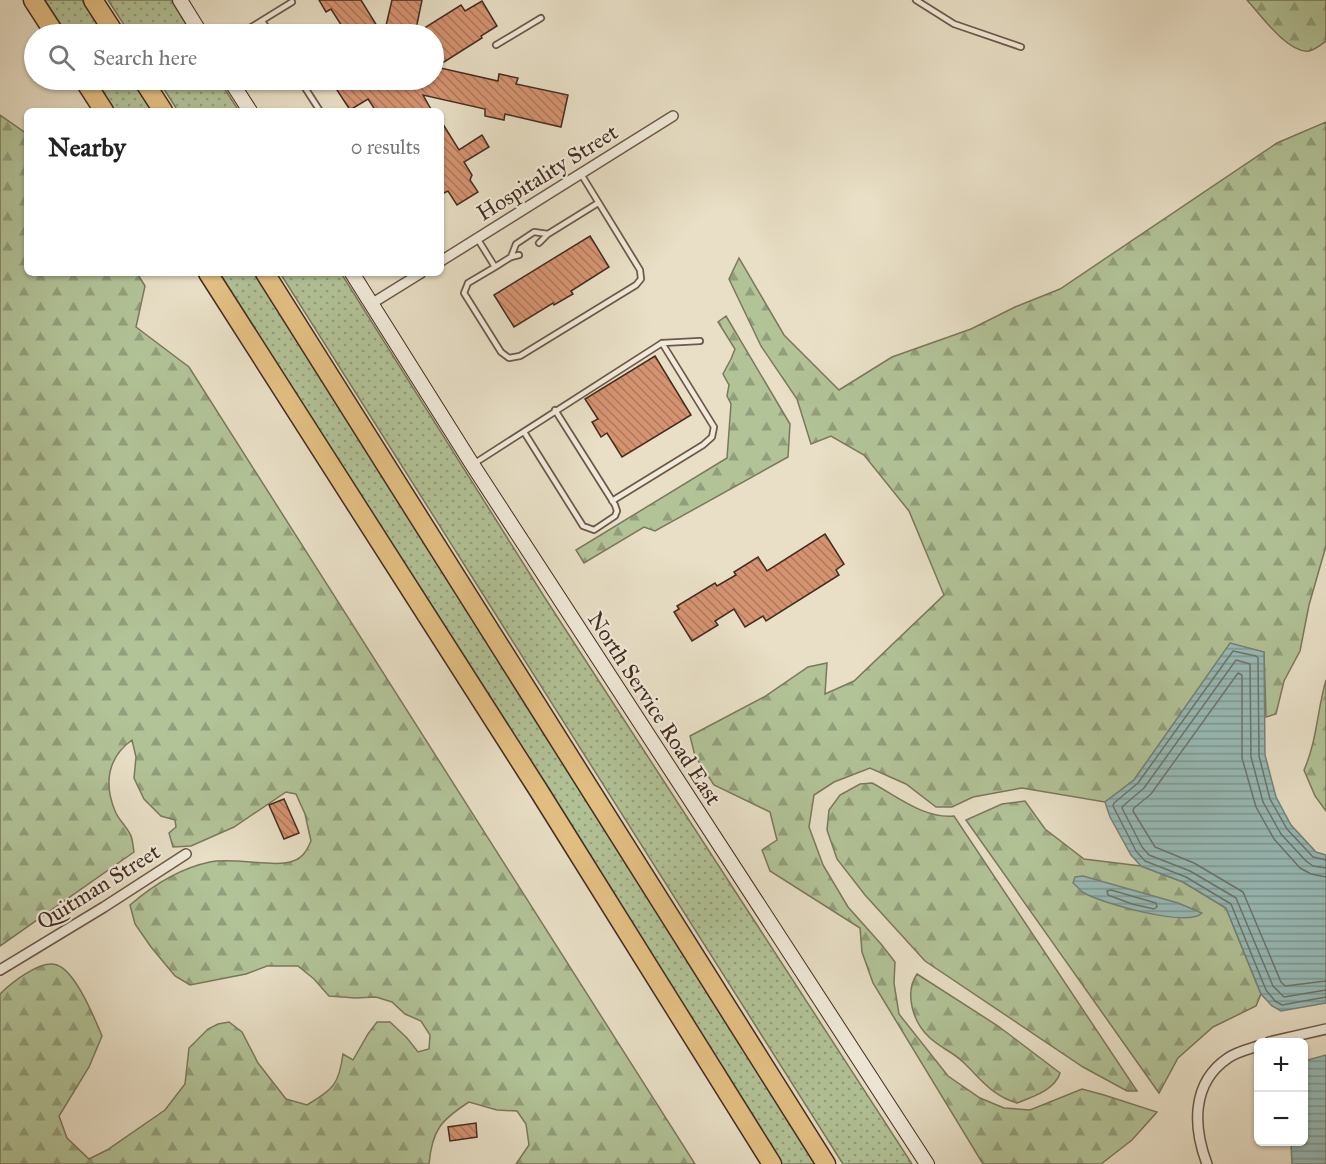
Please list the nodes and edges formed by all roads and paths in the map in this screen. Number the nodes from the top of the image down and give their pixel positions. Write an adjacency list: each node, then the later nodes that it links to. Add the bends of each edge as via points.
1 (33, 0): 8 (highway)
2 (93, 0): 9 (highway)
3 (180, 0): 10 (street)
4 (916, 0): 14 (lane, via 954,24)
5 (292, 2): 7 (lane)
6 (541, 18): 13 (lane)
7 (262, 21): 11 (lane); 12 (lane)
8 (49, 24)
9 (109, 24)
10 (195, 24)
11 (257, 24)
12 (264, 24)
13 (496, 45)
14 (1021, 47)
15 (90, 90): 19 (highway)
16 (149, 90): 20 (highway)
17 (236, 90): 21 (street)
18 (306, 90): 22 (lane)
19 (102, 108)
20 (161, 108)
21 (248, 108)
22 (318, 108)
23 (673, 116): 24 (street, Hospitality Street)
24 (580, 174): 25 (lane); 27 (street, Hospitality Street)
25 (598, 203): 26 (lane); 32 (lane, via 640,270 640,279 520,356 509,358 501,352 464,293 468,283)
26 (548, 234): 28 (lane); 30 (lane, via 534,232 516,244)
27 (477, 238): 31 (street, Hospitality Street); 32 (lane)
28 (539, 243)
29 (519, 255): 30 (lane)
30 (511, 257): 32 (lane)
31 (444, 259)
32 (495, 267)
33 (210, 276): 49 (highway)
34 (267, 276): 50 (highway)
35 (354, 276): 37 (street, North Service Road East)
36 (417, 276): 37 (street)
37 (371, 304): 42 (street, North Service Road East)
38 (700, 341): 39 (lane)
39 (662, 343): 40 (lane); 43 (lane, via 714,427 712,437)
40 (555, 410): 41 (lane); 43 (lane)
41 (524, 432): 42 (lane); 43 (lane, via 583,526 594,530 615,516)
42 (472, 464): 51 (street, North Service Road East)
43 (612, 501)
44 (186, 854): 45 (street, Quitman Street)
45 (0, 970)
46 (1326, 1029): 47 (street)
47 (1287, 1038)
48 (1254, 1048): 52 (street, via 1229,1057 1208,1076 1197,1106)
49 (772, 1164)
50 (826, 1164)
51 (927, 1164)
52 (1207, 1164)

